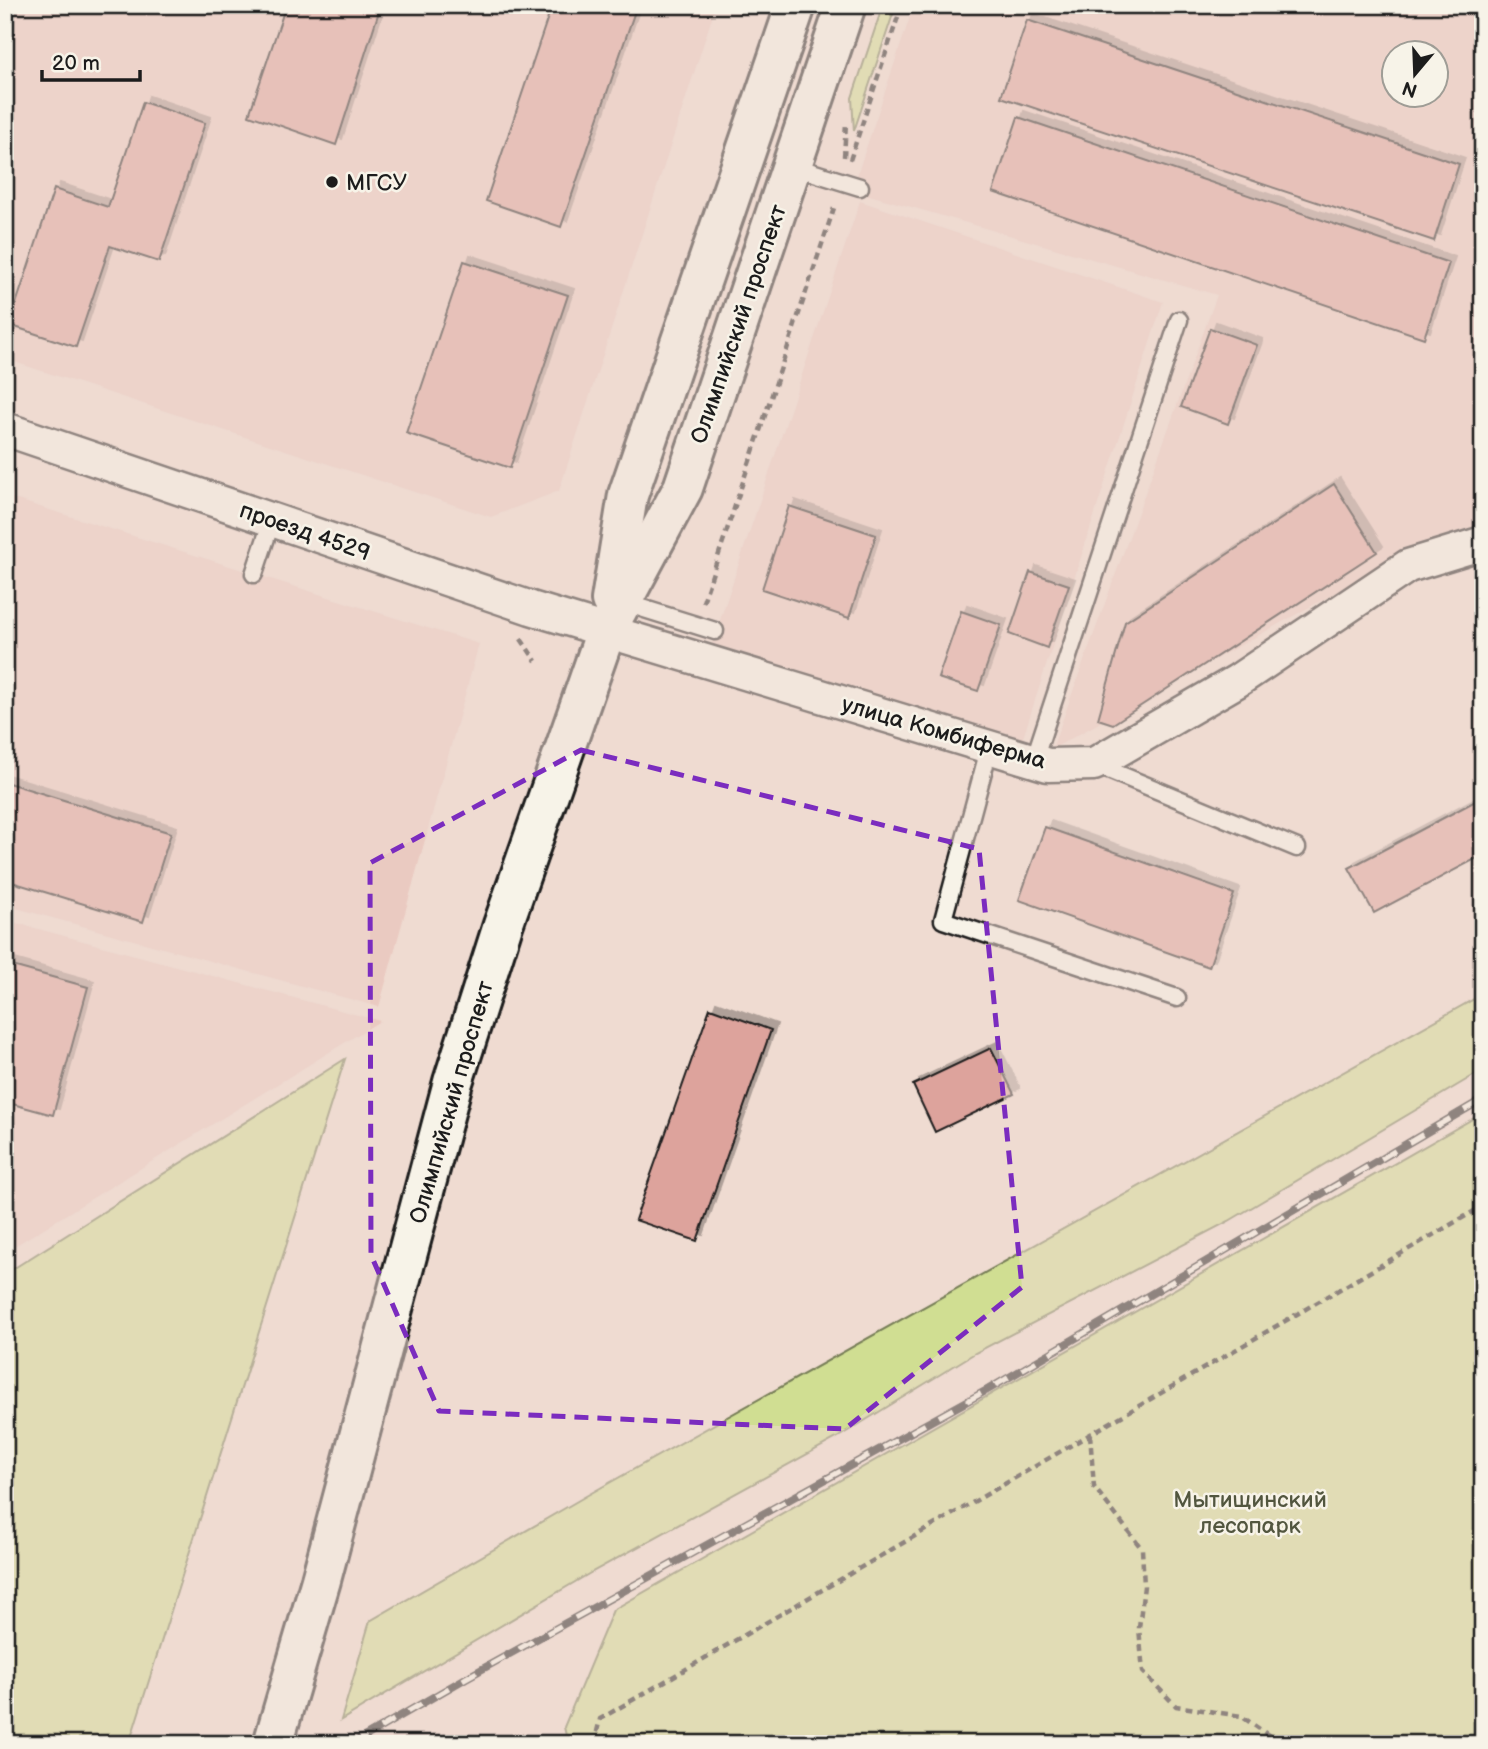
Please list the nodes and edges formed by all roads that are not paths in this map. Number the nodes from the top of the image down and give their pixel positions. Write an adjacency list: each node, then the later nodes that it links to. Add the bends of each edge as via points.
1 (796, 5): 10 (main road, Олимпийский проспект, via 628,495)
2 (846, 5): 3 (main road, Олимпийский проспект)
3 (792, 166): 4 (lane); 10 (main road, Олимпийский проспект, via 683,488)
4 (860, 187)
5 (1179, 320): 13 (lane)
6 (5, 429): 7 (street, проезд 4529)
7 (272, 520): 9 (lane); 10 (street, проезд 4529)
8 (1483, 543): 14 (street, улица Комбиферма, via 1408,565 1237,681)
9 (254, 573)
10 (614, 617): 11 (lane); 12 (street, улица Комбиферма); 17 (main road, Олимпийский проспект, via 503,926 453,1082)
11 (715, 631)
12 (991, 742): 13 (street, улица Комбиферма); 16 (lane, via 943,920)
13 (1034, 760): 14 (street, улица Комбиферма, via 1048,765)
14 (1094, 764): 15 (lane)
15 (1297, 848)
16 (1177, 998)
17 (273, 1744)

